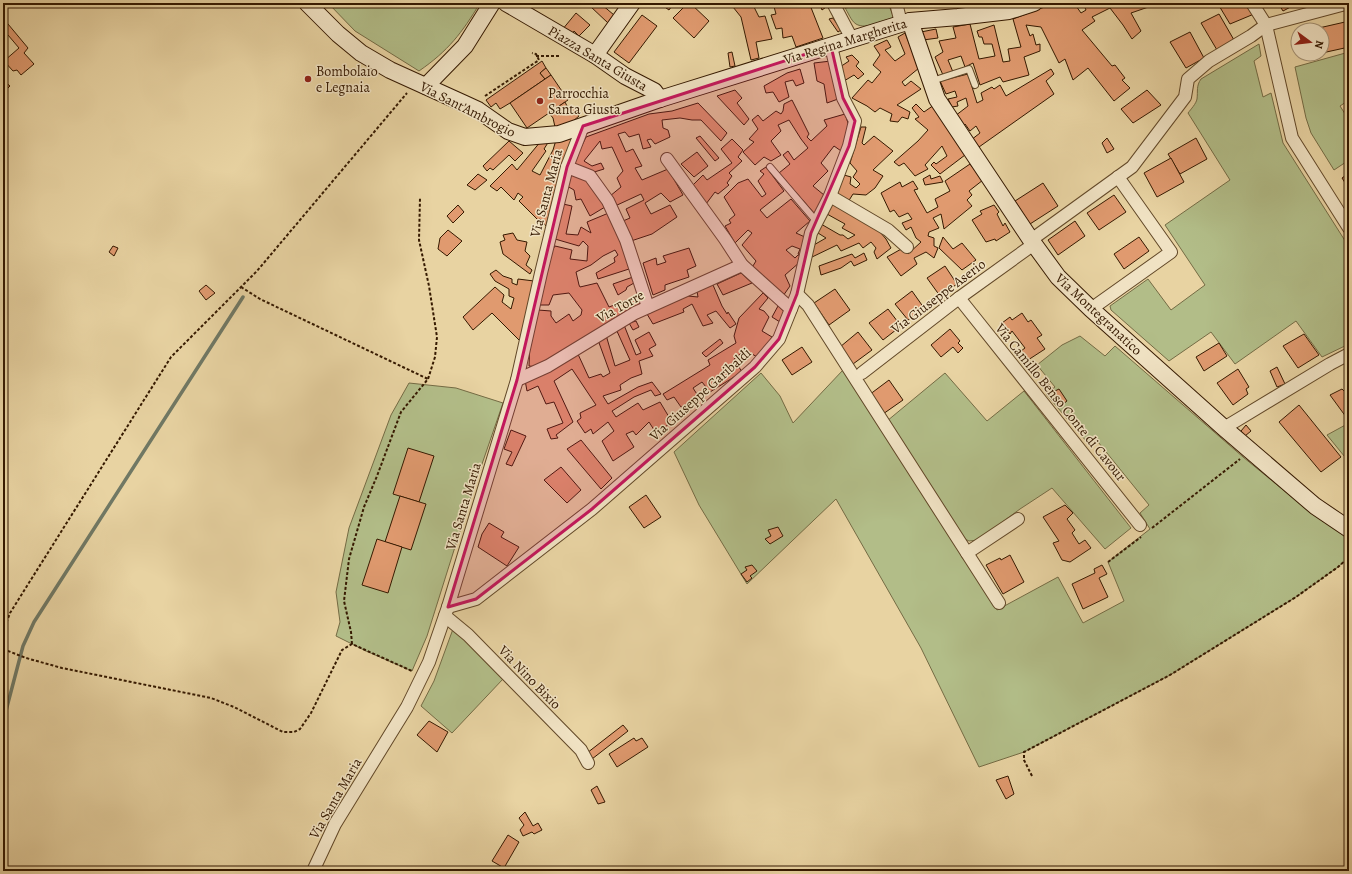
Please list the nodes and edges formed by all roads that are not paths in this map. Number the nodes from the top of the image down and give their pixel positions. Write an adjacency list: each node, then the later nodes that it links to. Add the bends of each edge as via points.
1 (307, 3): 16 (street, Via Sant'Ambrogio, via 361,53)
2 (492, 3): 16 (street, via 465,46)
3 (506, 3): 14 (street, Piazza Santa Giusta)
4 (632, 3): 14 (street)
5 (833, 3): 12 (street)
6 (896, 3): 10 (street, Via Montegranatico)
7 (1034, 3): 10 (street, Via Regina Margherita, via 1009,11)
8 (1252, 3): 11 (street)
9 (1349, 3): 11 (street)
10 (905, 22): 12 (street, Via Regina Margherita); 15 (street, Via Montegranatico)
11 (1266, 25): 23 (street, Via Giuseppe Aserio, via 1209,61 1188,79 1185,97 1132,166); 26 (street, via 1292,138)
12 (852, 40): 13 (street, Via Regina Margherita)
13 (831, 46): 18 (street, Via Regina Margherita); 24 (street, Via Giuseppe Garibaldi, via 843,98 855,121 849,146)
14 (595, 55): 18 (street, Piazza Santa Giusta, via 625,76 654,91)
15 (931, 82): 17 (lane, via 969,69); 27 (street, Via Montegranatico, via 937,99)
16 (421, 84): 19 (street, Via Sant'Ambrogio, via 472,107 508,131 525,137 559,134)
17 (975, 85)
18 (660, 99): 19 (street, Piazza Santa Giusta)
19 (583, 126): 21 (street, Via Santa Maria)
20 (667, 159): 29 (street)
21 (567, 167): 32 (street, via 590,176 608,201 626,240); 37 (street, Via Santa Maria)
22 (770, 167): 25 (lane)
23 (1118, 177): 27 (street, Via Giuseppe Aserio); 34 (street, via 1171,252)
24 (830, 196): 25 (street, Via Giuseppe Garibaldi); 28 (street, via 888,230)
25 (817, 222): 30 (street, Via Giuseppe Garibaldi, via 811,233)
26 (1349, 228)
27 (1033, 242): 31 (street, Via Giuseppe Aserio); 34 (street, Via Montegranatico, via 1058,277)
28 (907, 247)
29 (742, 265): 32 (street, Via Torre); 33 (street)
30 (797, 294): 33 (street, Via Giuseppe Garibaldi); 42 (street, via 808,305)
31 (959, 298): 36 (street, Via Giuseppe Aserio); 40 (street, Via Camillo Benso Conte di Cavour)
32 (648, 307): 37 (street, Via Torre, via 635,312 548,366)
33 (791, 309): 44 (street, Via Giuseppe Garibaldi, via 779,338 755,368 592,509 476,600)
34 (1091, 309): 38 (street, Via Montegranatico)
35 (1349, 354): 38 (street)
36 (862, 373)
37 (517, 380): 44 (street, Via Santa Maria)
38 (1224, 428): 41 (street, Via Montegranatico, via 1315,506)
39 (1018, 519): 42 (street)
40 (1145, 529)
41 (1349, 529)
42 (967, 553): 43 (street)
43 (999, 603)
44 (447, 611): 45 (street, Via Nino Bixio, via 581,750); 46 (street, Via Santa Maria, via 422,676 335,824)
45 (588, 763)
46 (313, 871)

